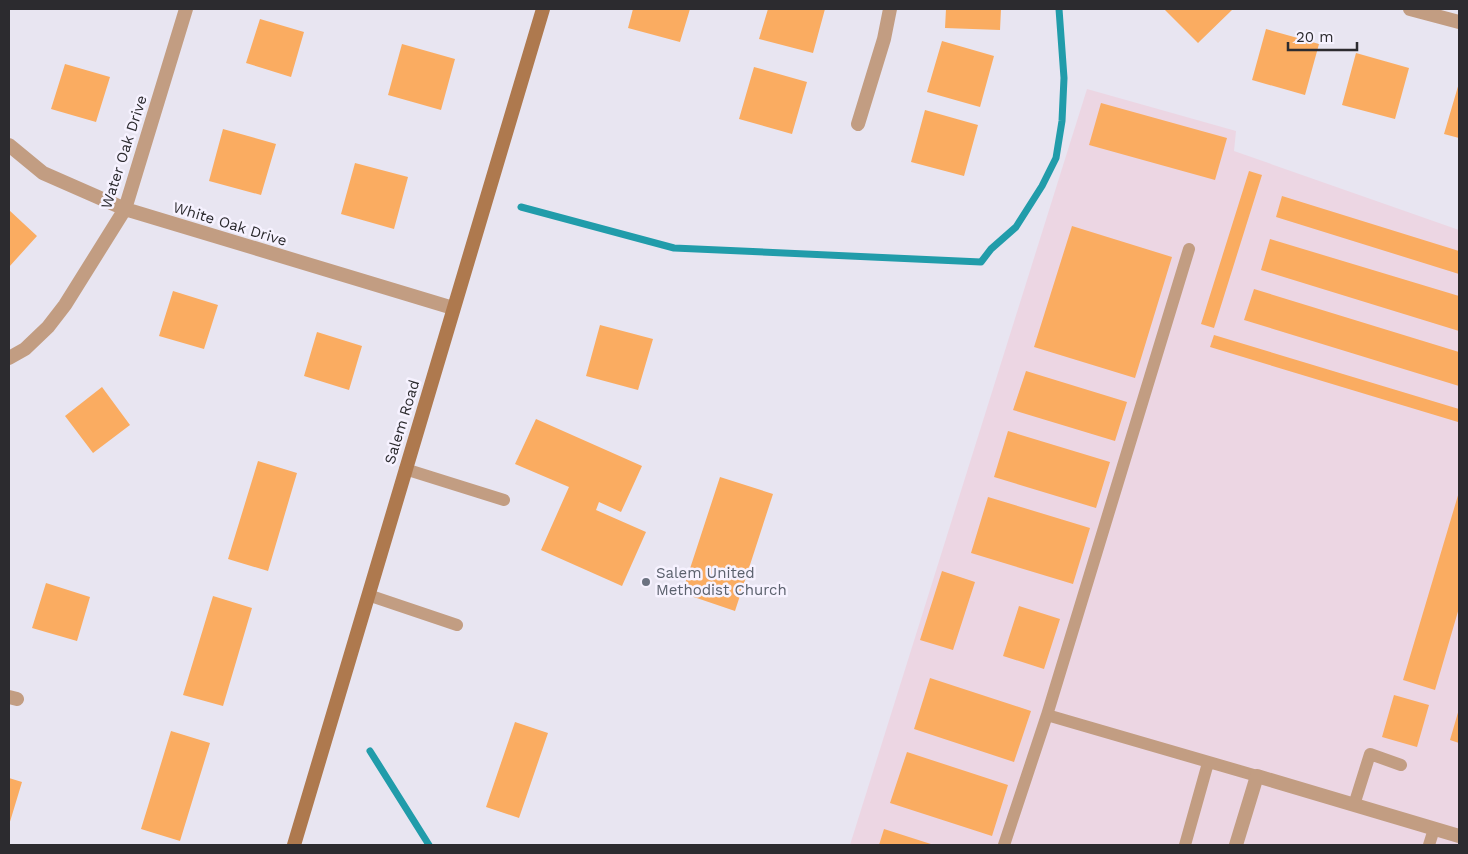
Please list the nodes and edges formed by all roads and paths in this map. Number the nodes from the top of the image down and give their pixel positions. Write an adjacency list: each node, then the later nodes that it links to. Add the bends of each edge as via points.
1 (186, 9): 8 (street, Water Oak Drive)
2 (543, 9): 10 (main road, Salem Road)
3 (890, 9): 6 (street)
4 (1410, 9): 5 (street)
5 (1459, 22)
6 (858, 124)
7 (9, 145): 8 (street, White Oak Drive, via 43,173)
8 (125, 209): 10 (street, White Oak Drive); 11 (street, Water Oak Drive, via 48,327)
9 (1189, 249): 16 (lane)
10 (453, 308): 12 (main road, Salem Road)
11 (9, 358)
12 (405, 469): 13 (lane); 14 (main road, Salem Road)
13 (504, 500)
14 (368, 595): 15 (lane); 23 (main road, Salem Road)
15 (457, 625)
16 (1047, 715): 17 (lane); 24 (lane)
17 (1208, 763): 19 (lane); 25 (lane)
18 (1401, 765): 20 (lane, via 1370,754)
19 (1257, 776): 20 (street); 26 (street)
20 (1354, 805): 21 (street)
21 (1434, 828): 22 (street); 27 (lane)
22 (1459, 836)
23 (294, 845)
24 (1004, 845)
25 (1185, 845)
26 (1236, 845)
27 (1429, 845)

